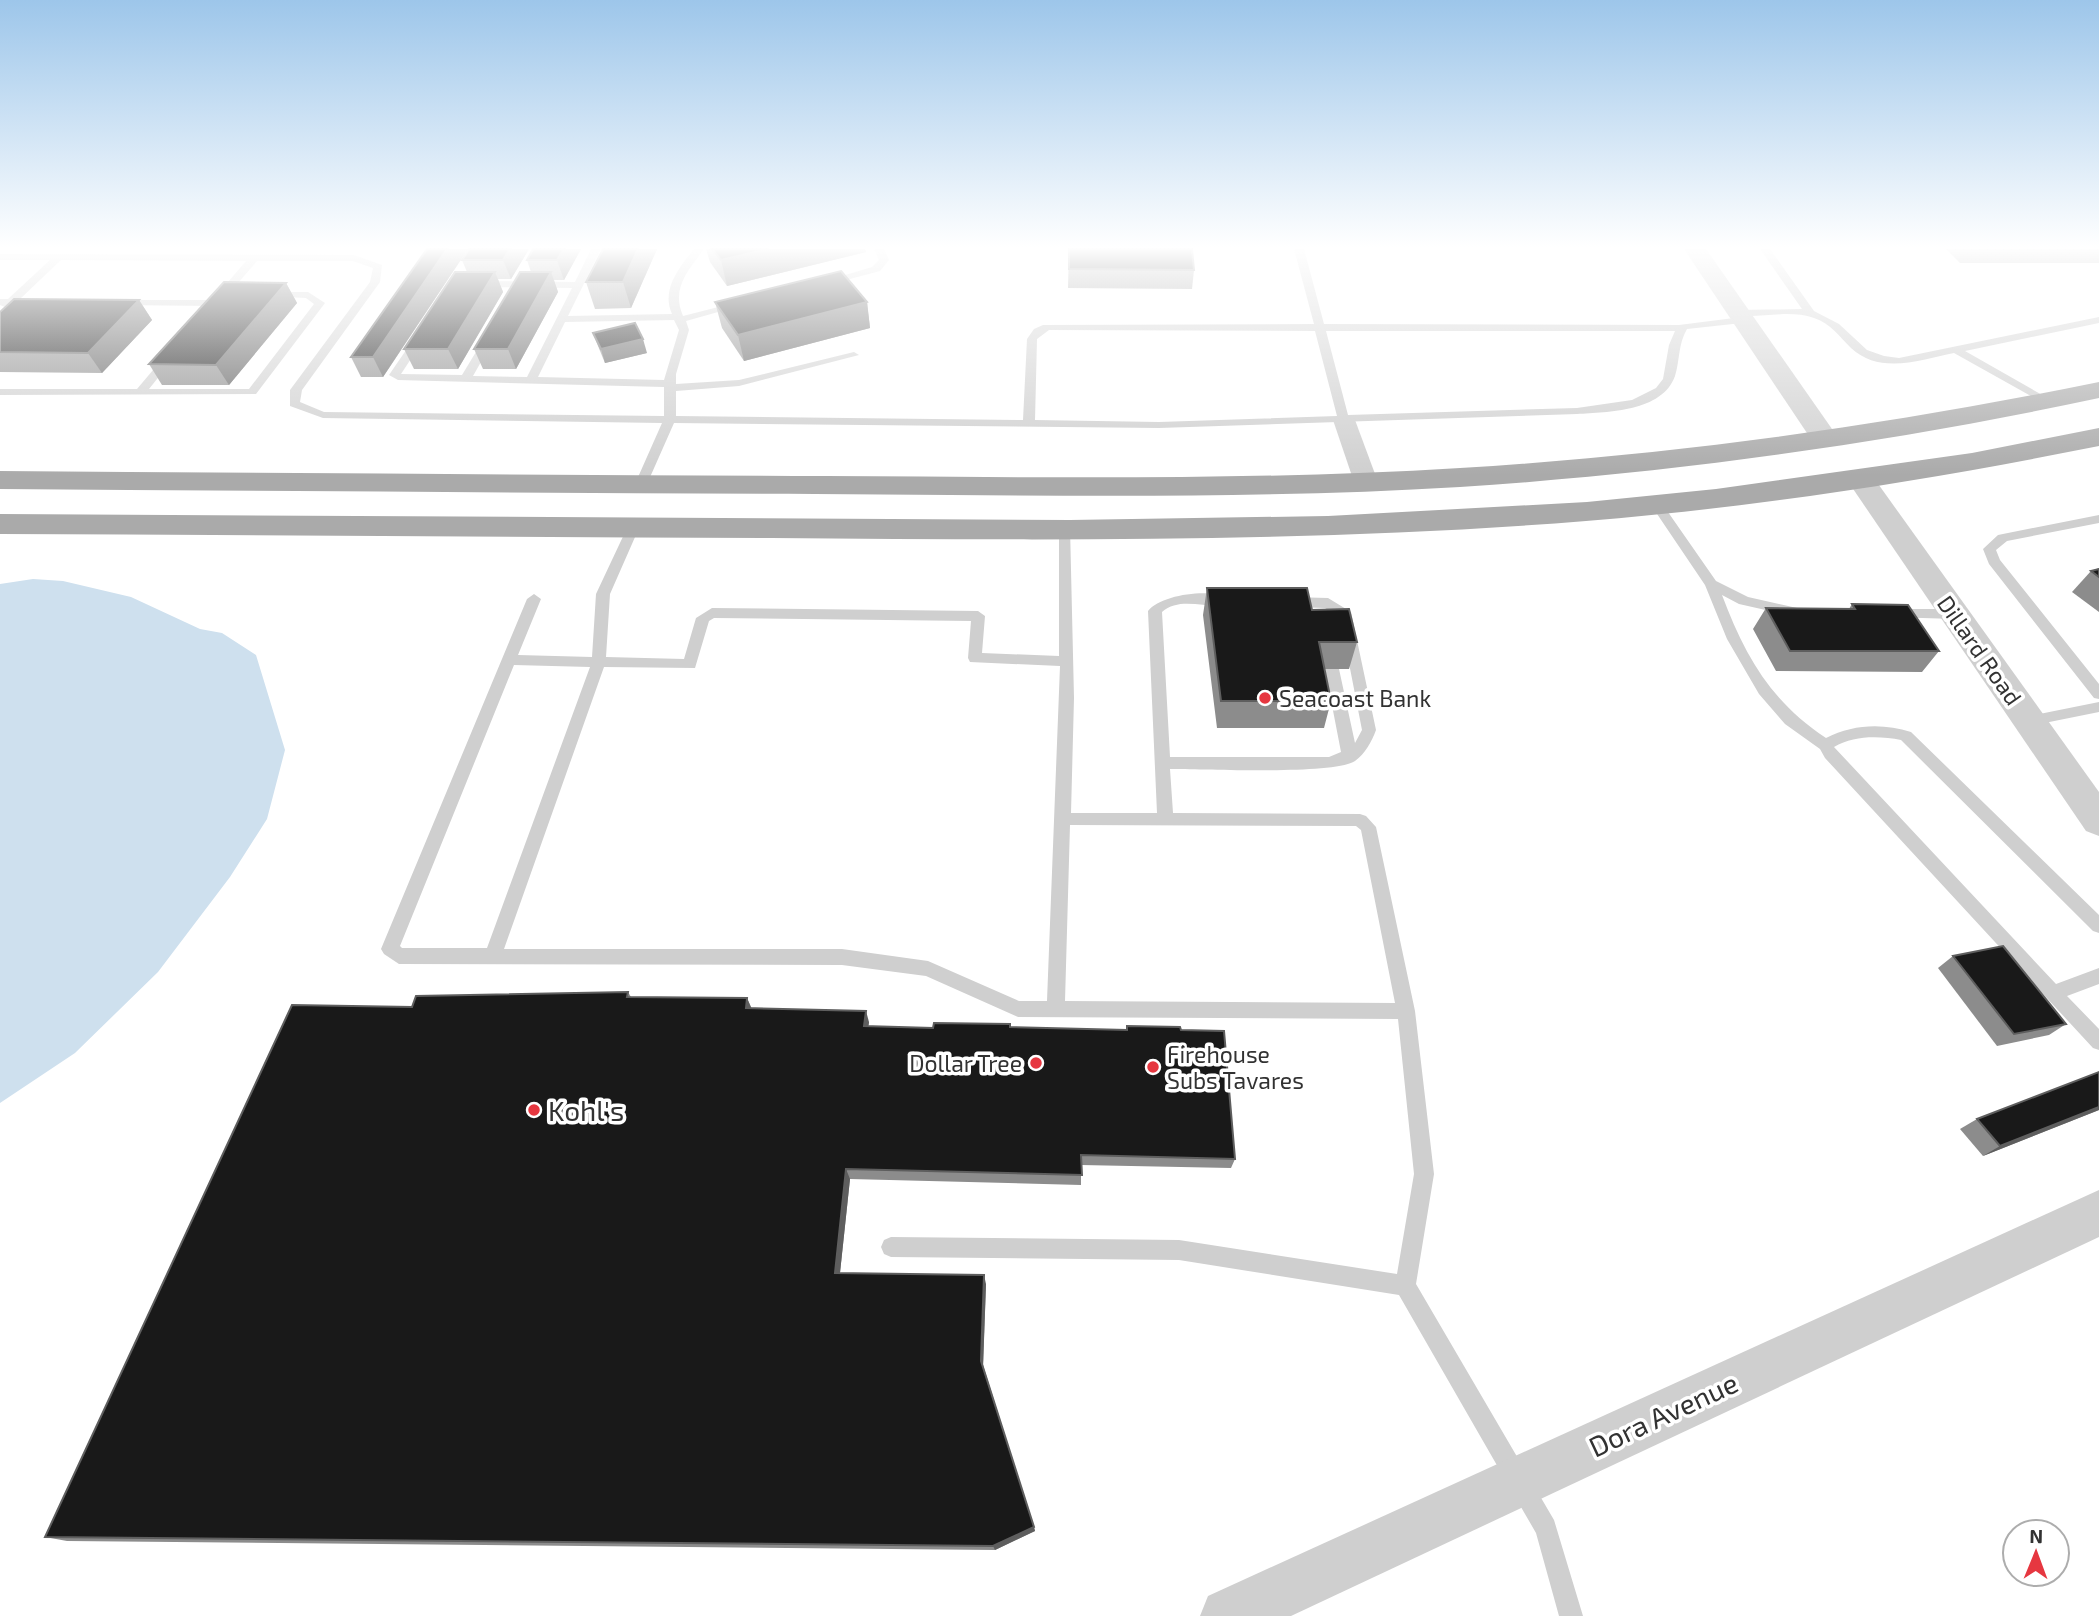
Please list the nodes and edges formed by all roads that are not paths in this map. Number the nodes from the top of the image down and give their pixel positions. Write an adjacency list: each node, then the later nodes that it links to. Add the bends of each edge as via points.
1 (303, 324): 20 (lane, via 252,391)
2 (344, 324): 23 (lane, via 296,390 294,404 323,415)
3 (558, 324): 17 (lane)
4 (681, 324): 18 (lane, via 684,330)
5 (1688, 324): 10 (lane)
6 (1745, 324): 27 (street)
7 (1830, 324): 13 (lane, via 1860,351 1885,360)
8 (2078, 324): 13 (lane)
9 (1322, 327): 10 (lane); 24 (lane); 25 (lane, via 1047,327 1032,339)
10 (1682, 328): 24 (lane, via 1673,346 1665,388 1643,400 1577,411)
11 (426, 330): 16 (lane, via 395,375)
12 (493, 333): 16 (lane)
13 (1956, 350): 22 (lane)
14 (174, 352): 20 (lane)
15 (853, 355): 18 (lane, via 739,383)
16 (465, 379): 17 (lane)
17 (530, 382): 18 (lane)
18 (670, 386): 23 (lane)
19 (2099, 390): 22 (main road)
20 (140, 392): 21 (lane)
21 (0, 393)
22 (2047, 401): 27 (main road); 29 (main road, via 2047,413 2039,419 1884,455)
23 (670, 418): 25 (lane); 31 (lane)
24 (1345, 420): 25 (lane); 30 (street)
25 (1029, 425)
26 (2099, 437): 29 (main road)
27 (1825, 439): 30 (main road, via 1631,463); 33 (main road, via 1819,454 1797,466)
28 (0, 480): 31 (main road)
29 (1861, 480): 33 (main road); 45 (street, Dillard Road)
30 (1366, 482): 32 (main road)
31 (641, 484): 32 (main road); 36 (main road, via 575,504 532,508 295,507)
32 (1047, 486): 37 (main road, via 990,501 954,504 741,502 661,516)
33 (1659, 505): 38 (main road, via 1378,524); 39 (lane)
34 (2099, 519): 50 (lane, via 2003,538 1989,549)
35 (0, 524): 36 (main road)
36 (185, 525): 37 (main road)
37 (633, 528): 38 (main road); 48 (lane, via 603,594)
38 (1065, 530): 47 (lane)
39 (1711, 584): 43 (lane, via 1744,601); 53 (lane, via 1729,631 1755,676 1791,720)
40 (534, 599): 46 (lane)
41 (1240, 601): 55 (lane, via 1175,600 1154,611)
42 (1279, 602): 54 (lane, via 1338,607 1346,615 1369,730 1364,745)
43 (1805, 612)
44 (1877, 614): 45 (lane)
45 (1955, 614): 52 (street, Dillard Road)
46 (509, 660): 48 (lane); 61 (lane, via 390,949 399,956)
47 (1066, 661): 48 (lane, via 975,658 978,616 712,613 704,618 690,664); 57 (lane)
48 (599, 662): 61 (lane)
49 (1332, 669): 54 (lane)
50 (2099, 694)
51 (2099, 707): 52 (lane)
52 (2030, 721): 56 (street, Dillard Road)
53 (1826, 745): 60 (lane, via 1838,736 1891,731 1906,736); 63 (lane)
54 (1350, 757): 55 (lane, via 1329,763)
55 (1164, 763): 58 (lane)
56 (2088, 789): 59 (street, Dillard Road)
57 (1062, 819): 58 (lane); 64 (lane)
58 (1165, 819): 65 (lane, via 1360,820 1368,827)
59 (2099, 821)
60 (2099, 926)
61 (493, 956): 64 (lane, via 842,957 928,969 1018,1009)
62 (2099, 976): 63 (lane)
63 (2053, 993): 66 (lane)
64 (1056, 1010): 65 (lane)
65 (1406, 1011): 69 (lane, via 1424,1174)
66 (2099, 1042)
67 (2099, 1213): 70 (street, Dora Avenue)
68 (891, 1247): 69 (lane, via 1179,1251)
69 (1405, 1286): 70 (lane)
70 (1519, 1481): 71 (street, Dora Avenue); 72 (lane, via 1546,1528)
71 (1228, 1616)
72 (1571, 1616)

